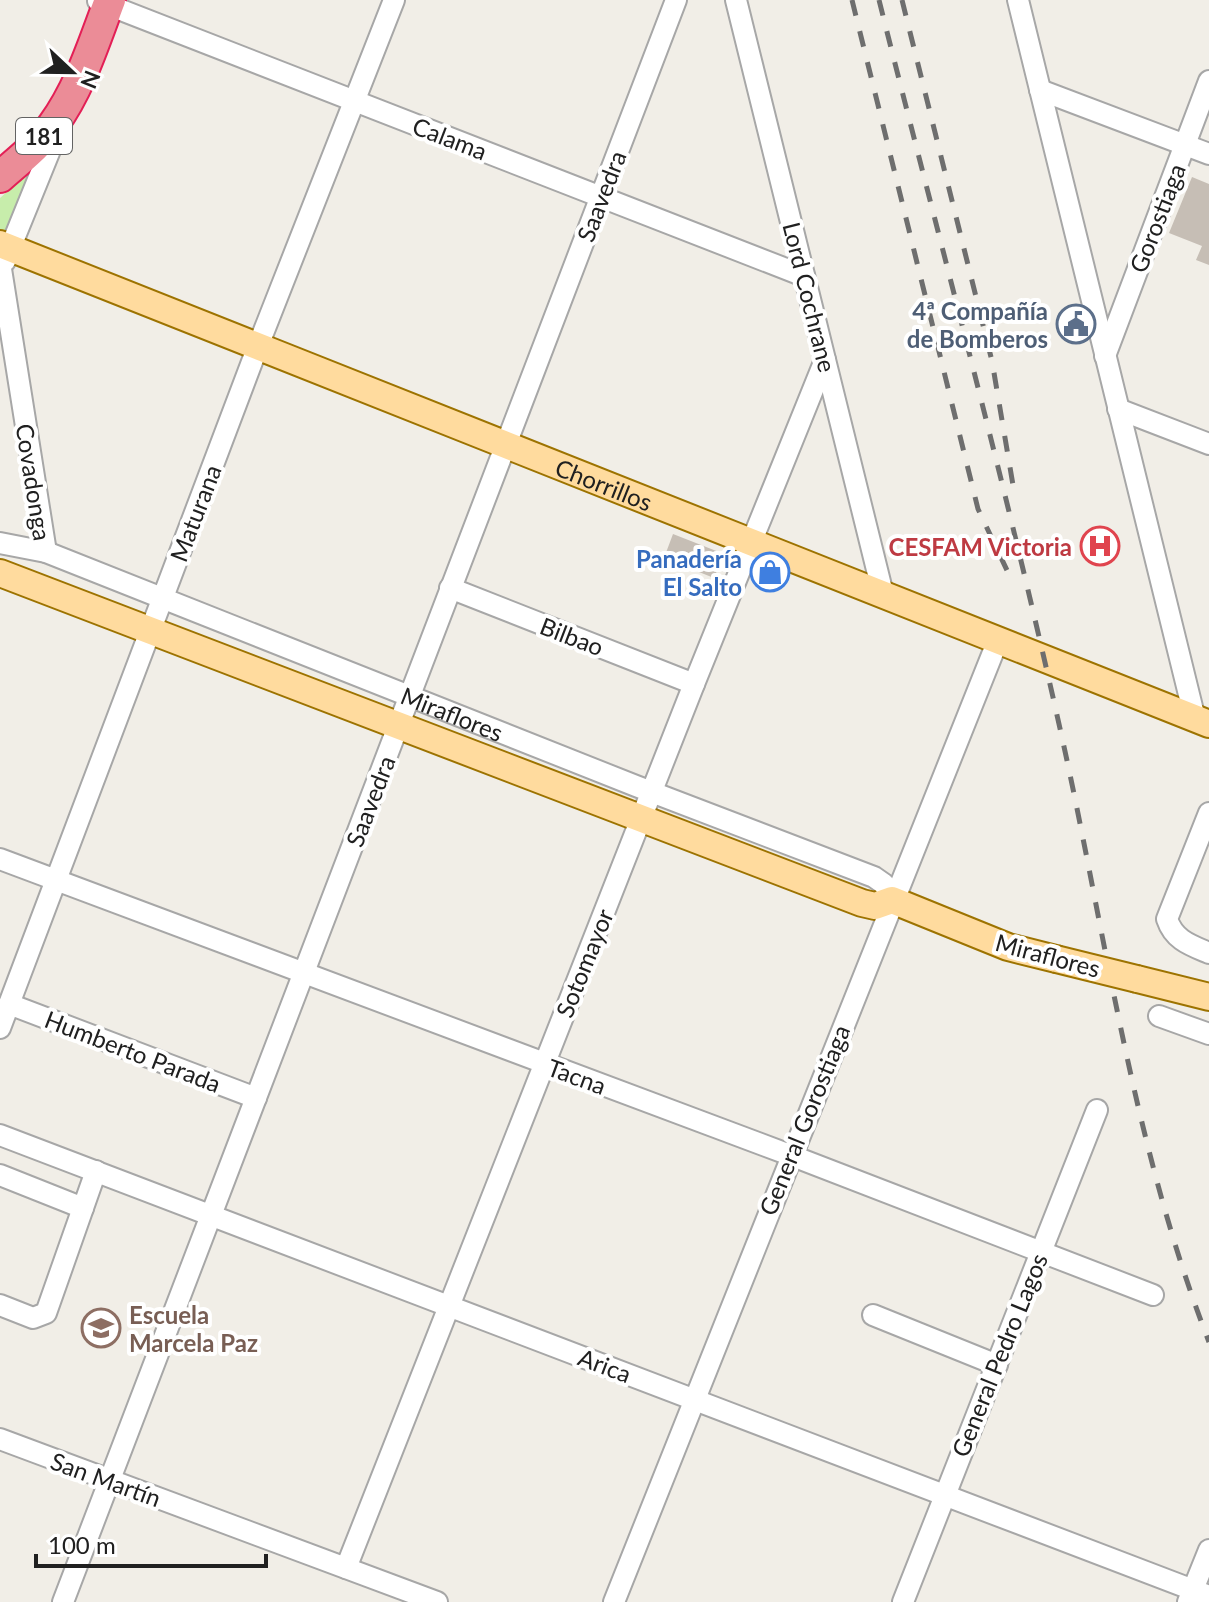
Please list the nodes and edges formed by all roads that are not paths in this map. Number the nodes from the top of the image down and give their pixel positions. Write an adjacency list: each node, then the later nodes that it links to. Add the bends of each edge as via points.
1 (394, 0): 9 (street, Maturana)
2 (676, 0): 13 (street, Saavedra)
3 (736, 0): 15 (street, Lord Cochrane)
4 (1018, 0): 8 (street)
5 (104, 2): 7 (highway, 181); 9 (street, Calama)
6 (1209, 81): 10 (street, Gorostiaga)
7 (77, 86): 12 (highway, 181, via 52,126); 14 (street)
8 (1040, 90): 10 (street); 17 (street)
9 (354, 101): 13 (street, Calama); 16 (street, Maturana)
10 (1185, 146): 11 (street); 17 (street, Gorostiaga)
11 (1209, 154)
12 (0, 177)
13 (601, 197): 15 (street, Calama); 20 (street, Saavedra)
14 (3, 259): 16 (main road, Chorrillos); 24 (street, Covadonga)
15 (804, 276): 18 (street, Lord Cochrane)
16 (258, 346): 20 (main road, Chorrillos); 28 (street, Maturana)
17 (1105, 356): 19 (street)
18 (825, 360): 22 (street, Sotomayor); 27 (street, Lord Cochrane)
19 (1118, 409): 21 (street); 33 (street)
20 (506, 444): 22 (main road, Chorrillos); 26 (street, Saavedra)
21 (1209, 444)
22 (751, 541): 27 (main road, Chorrillos); 31 (street, Sotomayor)
23 (0, 543): 24 (street, Miraflores)
24 (46, 552): 28 (street, Miraflores)
25 (0, 573): 29 (main road, Miraflores)
26 (450, 588): 31 (street, Bilbao); 32 (street, Saavedra)
27 (883, 594): 30 (main road, Chorrillos)
28 (163, 598): 29 (street, Maturana); 32 (street, Miraflores)
29 (150, 630): 34 (main road, Miraflores); 39 (street, Maturana)
30 (998, 640): 33 (main road, Chorrillos); 40 (street, General Gorostiaga)
31 (694, 684): 35 (street, Sotomayor)
32 (409, 696): 34 (street, Saavedra); 35 (street, Miraflores)
33 (1202, 721)
34 (398, 726): 37 (main road, Miraflores); 42 (street, Saavedra)
35 (651, 792): 37 (street, Sotomayor); 40 (street, Miraflores, via 874,877)
36 (1209, 813): 41 (street, via 1167,919 1180,940)
37 (641, 820): 40 (main road, Miraflores, via 862,903 883,905); 48 (street, Sotomayor)
38 (0, 859): 39 (street, Tacna)
39 (56, 880): 42 (street, Tacna); 43 (street, Maturana)
40 (892, 900): 44 (main road, Miraflores, bridge, via 999,944); 52 (street, General Gorostiaga)
41 (1209, 953)
42 (304, 973): 48 (street, Tacna); 49 (street, Saavedra)
43 (8, 992): 46 (street, Maturana); 49 (street, Humberto Parada)
44 (1209, 997)
45 (1159, 1016): 47 (street)
46 (0, 1028)
47 (1209, 1034)
48 (544, 1064): 52 (street, Tacna); 60 (street, Sotomayor)
49 (256, 1098): 56 (street, Saavedra)
50 (1097, 1110): 57 (street, General Pedro Lagos)
51 (0, 1135): 53 (street, Arica)
52 (790, 1155): 57 (street, Tacna); 63 (street, General Gorostiaga)
53 (96, 1171): 55 (street); 56 (street, Arica)
54 (0, 1175): 55 (street)
55 (83, 1208): 59 (street, via 46,1313 33,1318)
56 (212, 1215): 60 (street, Arica); 65 (street, Saavedra)
57 (1041, 1250): 58 (street, Tacna); 62 (street, General Pedro Lagos)
58 (1153, 1295)
59 (0, 1305)
60 (449, 1306): 63 (street, Arica); 68 (street, Sotomayor)
61 (873, 1315): 62 (street)
62 (997, 1365): 66 (street, General Pedro Lagos)
63 (694, 1399): 66 (street, Arica); 72 (street, General Gorostiaga)
64 (0, 1439): 65 (street, San Martín)
65 (111, 1480): 68 (street, San Martín); 70 (street, Saavedra)
66 (944, 1494): 69 (street, Arica); 73 (street, General Pedro Lagos)
67 (1209, 1550): 69 (street)
68 (346, 1568): 71 (street, San Martín)
69 (1197, 1596)
70 (63, 1602)
71 (437, 1602)
72 (614, 1602)
73 (903, 1602)

